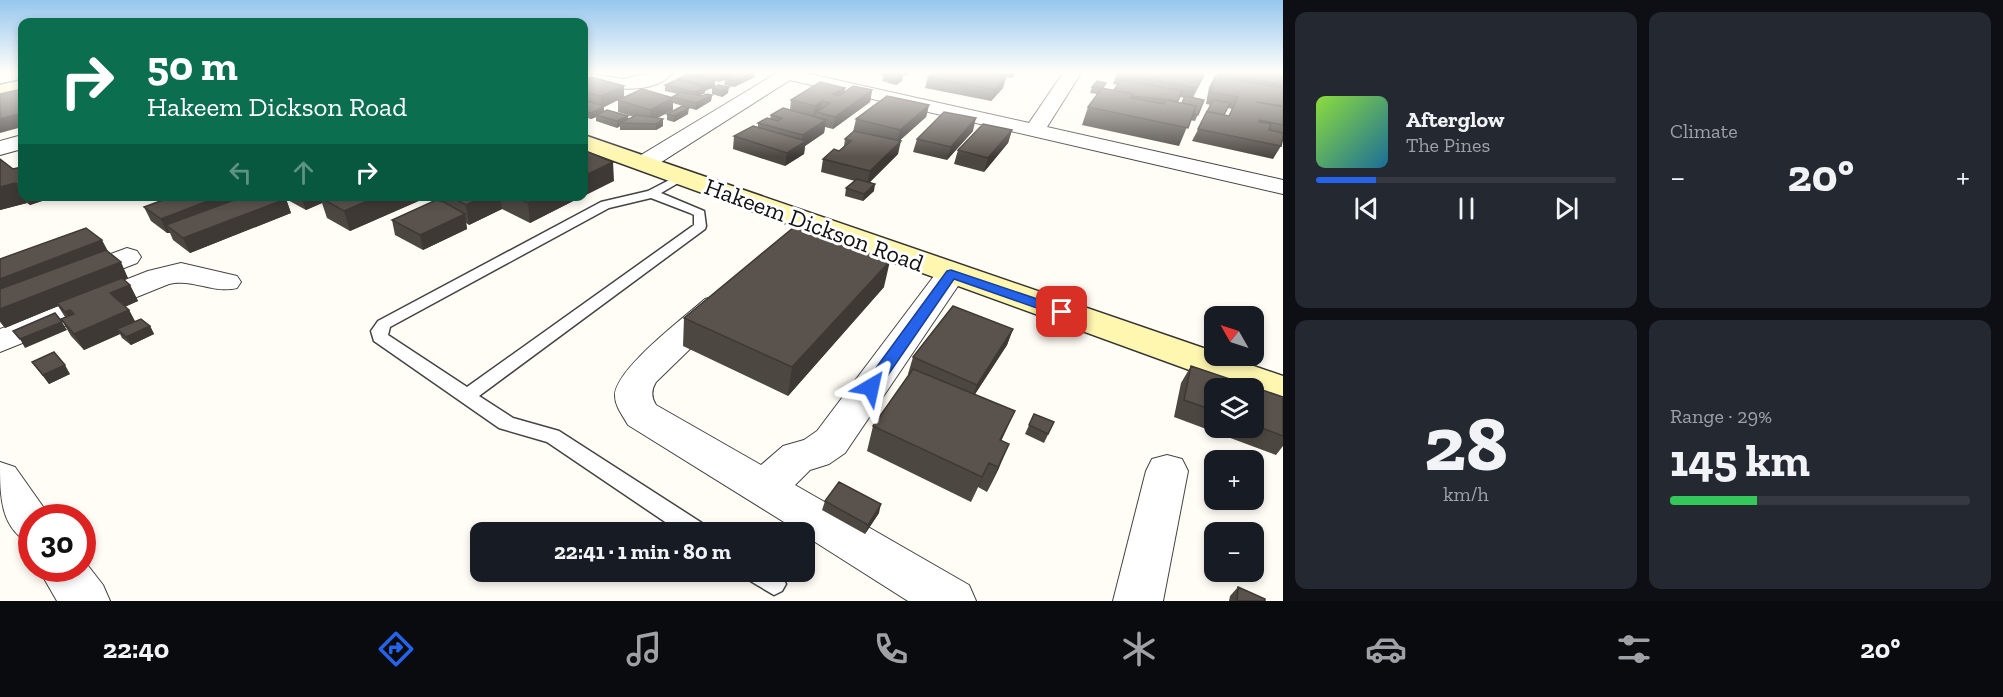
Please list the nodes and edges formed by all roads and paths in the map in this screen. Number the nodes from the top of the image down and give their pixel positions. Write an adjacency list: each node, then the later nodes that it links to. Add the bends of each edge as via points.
1 (743, 101): 8 (street)
2 (910, 101): 4 (street)
3 (1054, 101): 4 (street)
4 (1035, 130): 10 (street)
5 (18, 143): 7 (street)
6 (590, 146): 8 (main road, Hakeem Dickson Road)
7 (0, 148)
8 (649, 160): 9 (main road, Hakeem Dickson Road); 20 (main road, Hakeem Dickson Road)
9 (681, 177): 11 (lane); 12 (main road, Hakeem Dickson Road)
10 (1283, 188)
11 (652, 194): 24 (lane, via 694,210 700,214 700,226); 24 (lane, via 606,205 384,324 380,337)
12 (808, 223): 13 (street); 15 (main road, Hakeem Dickson Road)
13 (780, 249)
14 (127, 257): 18 (street)
15 (951, 274): 23 (main road, Hakeem Dickson Road); 27 (street, via 831,442 815,453 797,457)
16 (226, 282): 19 (street, via 181,272 159,277)
17 (736, 288): 27 (street, via 642,374 633,388 634,401 642,415)
18 (0, 306)
19 (0, 341)
20 (1204, 344)
21 (1264, 365): 22 (main road)
22 (1283, 371)
23 (1283, 390)
24 (467, 396): 29 (lane, via 506,423 552,436)
25 (1167, 471): 33 (street)
26 (0, 479): 28 (street)
27 (764, 488): 32 (street)
28 (18, 505)
29 (682, 522)
30 (71, 582): 31 (street)
31 (84, 601)
32 (951, 601)
33 (1138, 601)

